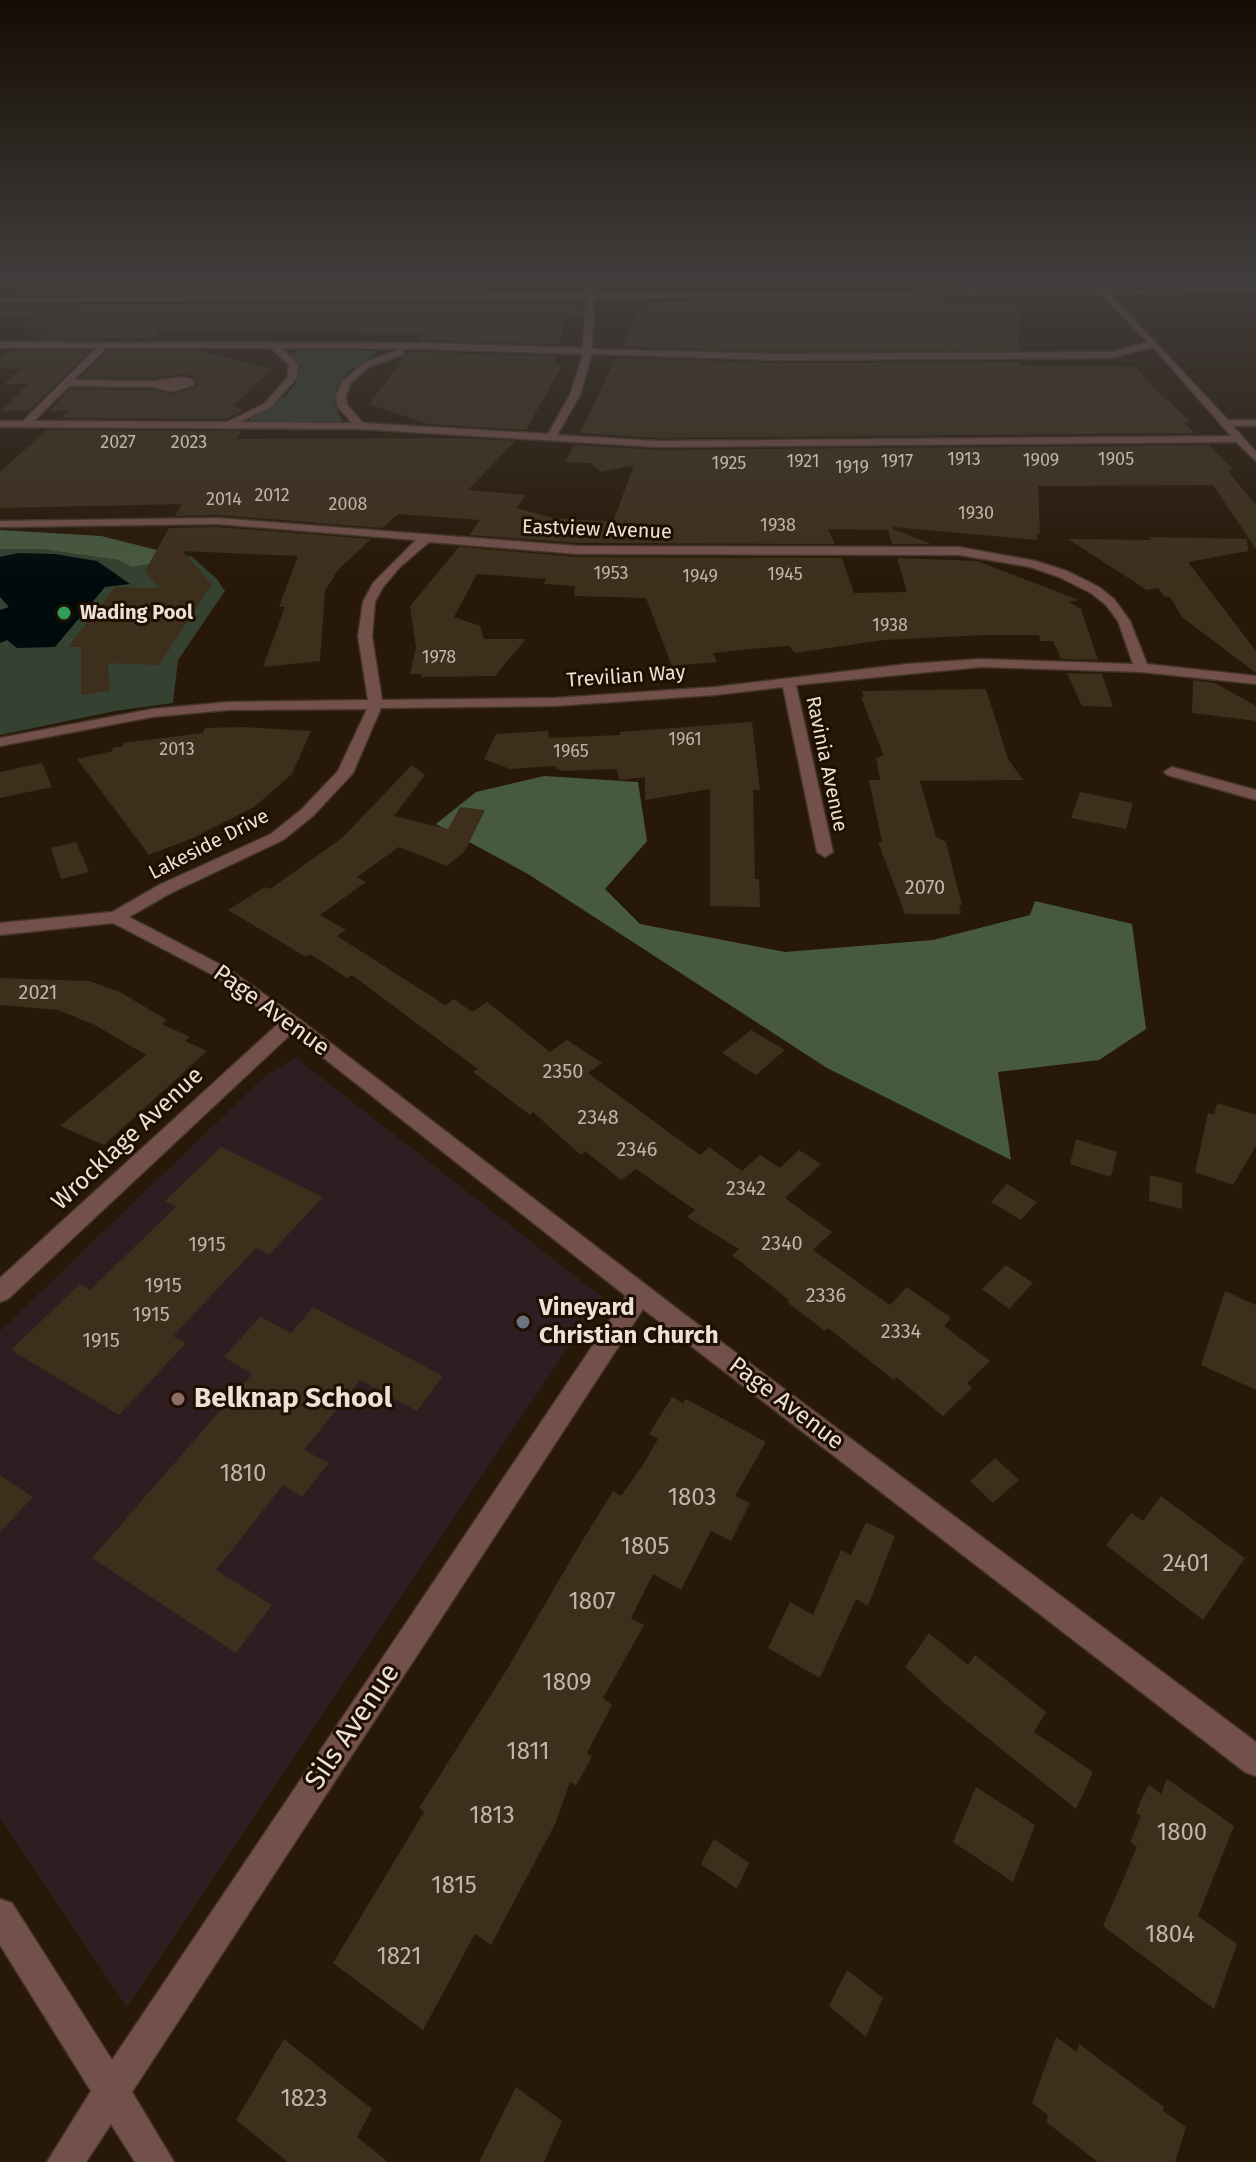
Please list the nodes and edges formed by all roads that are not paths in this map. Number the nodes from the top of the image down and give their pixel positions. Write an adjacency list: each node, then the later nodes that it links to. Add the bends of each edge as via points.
1 (73, 376): 6 (street)
2 (293, 376): 12 (street, via 261,410)
3 (352, 376): 13 (street, via 342,406)
4 (582, 376): 14 (street)
5 (1184, 376): 8 (street)
6 (66, 383): 7 (street); 11 (street)
7 (153, 384)
8 (1228, 423): 9 (street); 15 (street)
9 (1256, 423)
10 (0, 424): 11 (street)
11 (26, 424): 12 (street)
12 (217, 426): 13 (street)
13 (360, 426): 14 (street)
14 (551, 437): 15 (street, via 711,445)
15 (1242, 439): 16 (street)
16 (1256, 458)
17 (0, 524): 18 (street, Eastview Avenue, via 217,521)
18 (427, 537): 19 (street, Eastview Avenue, via 578,550 923,549 1013,559 1071,578 1110,602 1129,629); 22 (street, Lakeside Drive, via 396,564 369,602 365,636)
19 (1141, 668): 20 (street, Trevilian Way); 21 (street, Trevilian Way, via 981,663)
20 (1256, 680)
21 (789, 684): 22 (street, Trevilian Way, via 555,702); 26 (street, Ravinia Avenue)
22 (374, 703): 23 (street, Trevilian Way, via 152,713); 27 (street, Lakeside Drive, via 345,773 307,813 277,837)
23 (0, 742)
24 (1172, 772): 25 (street)
25 (1256, 795)
26 (825, 852)
27 (116, 917): 28 (street, Lakeside Drive); 29 (street, Page Avenue, via 221,972)
28 (0, 929)
29 (291, 1023): 30 (street, Wrocklage Avenue); 31 (street, Page Avenue)
30 (0, 1292)
31 (641, 1293): 32 (street, Page Avenue); 34 (street, Sils Avenue)
32 (1256, 1761)
33 (0, 1915): 34 (street)
34 (111, 2092): 35 (street, Sils Avenue); 36 (street)
35 (65, 2162)
36 (156, 2162)

